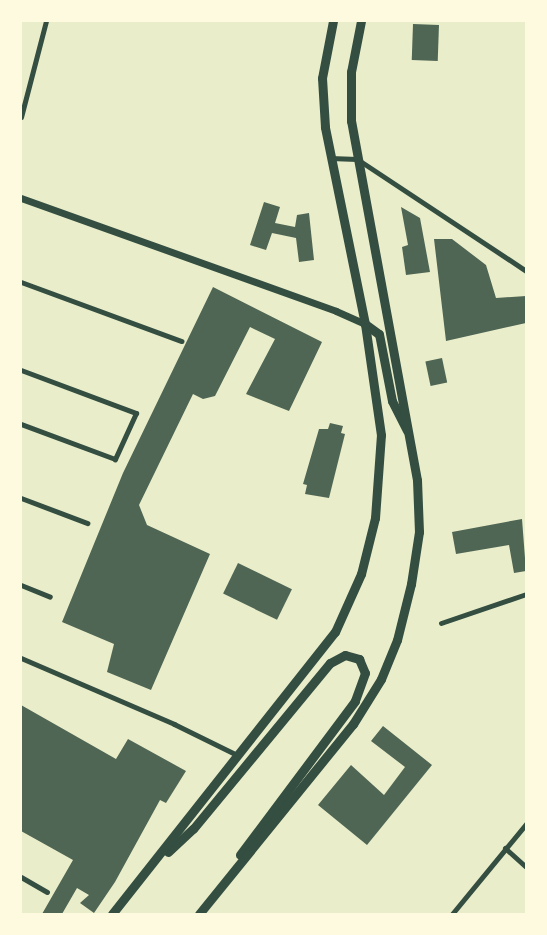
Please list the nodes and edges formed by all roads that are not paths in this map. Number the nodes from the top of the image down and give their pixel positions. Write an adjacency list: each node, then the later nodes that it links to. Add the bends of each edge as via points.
1 (46, 21): 4 (street)
2 (333, 21): 5 (main road, via 322,78)
3 (361, 21): 6 (main road, via 351,72 351,121)
4 (21, 117)
5 (330, 158): 6 (street); 10 (main road)
6 (357, 159): 8 (street); 14 (main road)
7 (21, 198): 10 (street)
8 (526, 271)
9 (21, 282): 11 (street)
10 (365, 324): 14 (main road, via 379,334 392,401); 22 (main road, via 379,411 380,473 375,518 361,574 335,632)
11 (181, 341)
12 (21, 370): 13 (street, via 136,413 115,459)
13 (21, 424)
14 (409, 435): 28 (main road, via 417,480 419,532 411,584 397,640 381,679 354,724)
15 (21, 498): 16 (street)
16 (87, 522)
17 (21, 585): 19 (street)
18 (526, 594): 20 (street)
19 (50, 597)
20 (441, 623)
21 (21, 658): 22 (street, via 174,724)
22 (239, 756): 26 (main road)
23 (526, 824): 24 (street)
24 (505, 848): 25 (street); 32 (street)
25 (526, 868)
26 (147, 870): 28 (main road, via 193,829 330,663 345,655 359,659 365,673 355,701 254,833); 30 (main road)
27 (21, 878): 29 (street)
28 (222, 885): 31 (main road)
29 (47, 892)
30 (112, 914)
31 (199, 914)
32 (452, 914)

